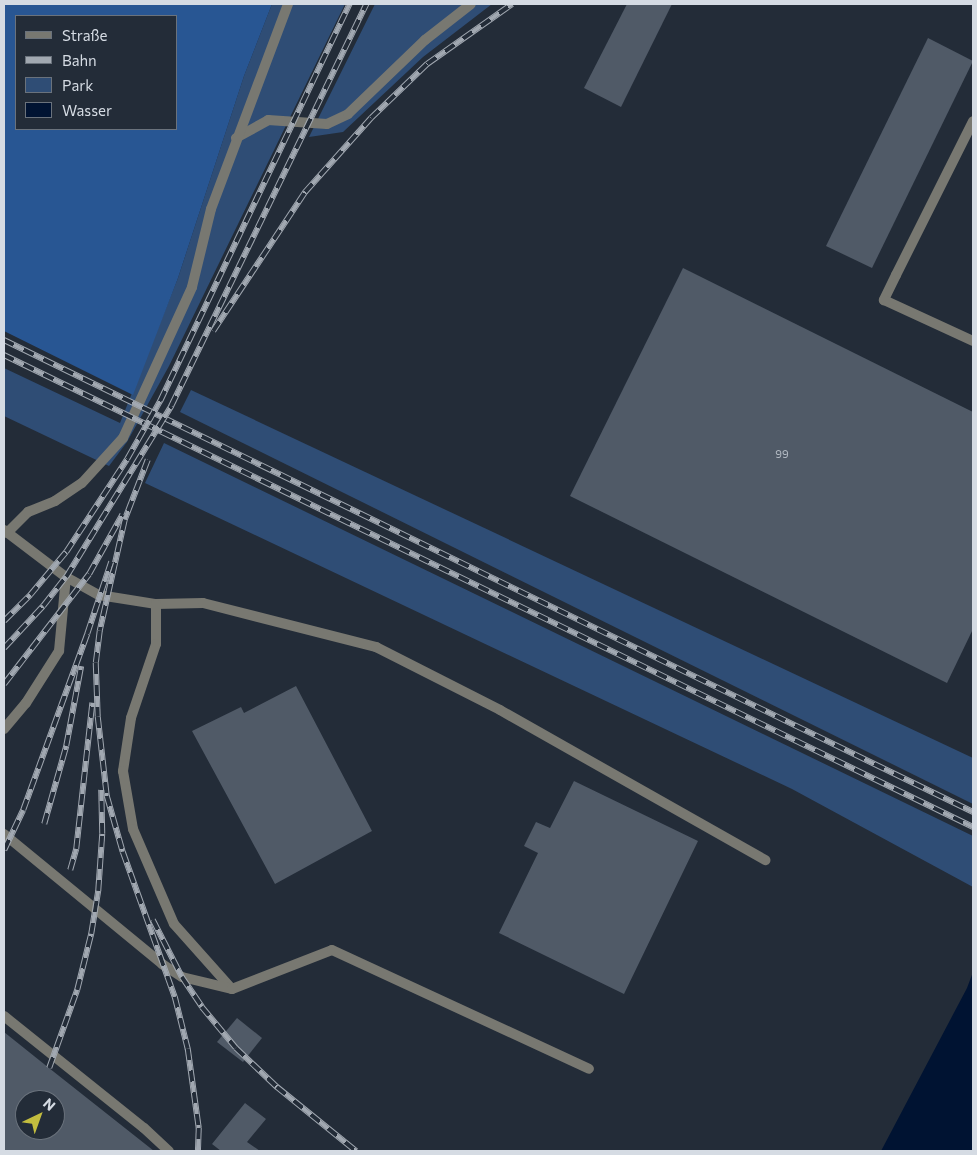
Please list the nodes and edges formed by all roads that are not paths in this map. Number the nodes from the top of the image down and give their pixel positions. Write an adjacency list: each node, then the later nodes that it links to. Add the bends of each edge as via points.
1 (288, 4): 4 (street)
2 (471, 4): 4 (street, via 425,40 348,114 327,124 268,120)
3 (973, 121): 5 (street, via 884,300)
4 (236, 138): 6 (street, via 211,209 192,287 123,438 82,483 54,501 28,512)
5 (973, 341)
6 (5, 532): 7 (street)
7 (66, 577): 8 (street, via 104,597); 9 (street, via 59,651 26,703)
8 (156, 604): 11 (street, via 203,604 376,647 500,710); 12 (street, via 156,644 131,718 124,771 133,829 174,924)
9 (4, 729)
10 (4, 834): 12 (street, via 162,964 182,977)
11 (766, 860)
12 (232, 989): 14 (street, via 332,950)
13 (4, 1016): 15 (street)
14 (589, 1069)
15 (170, 1151)

